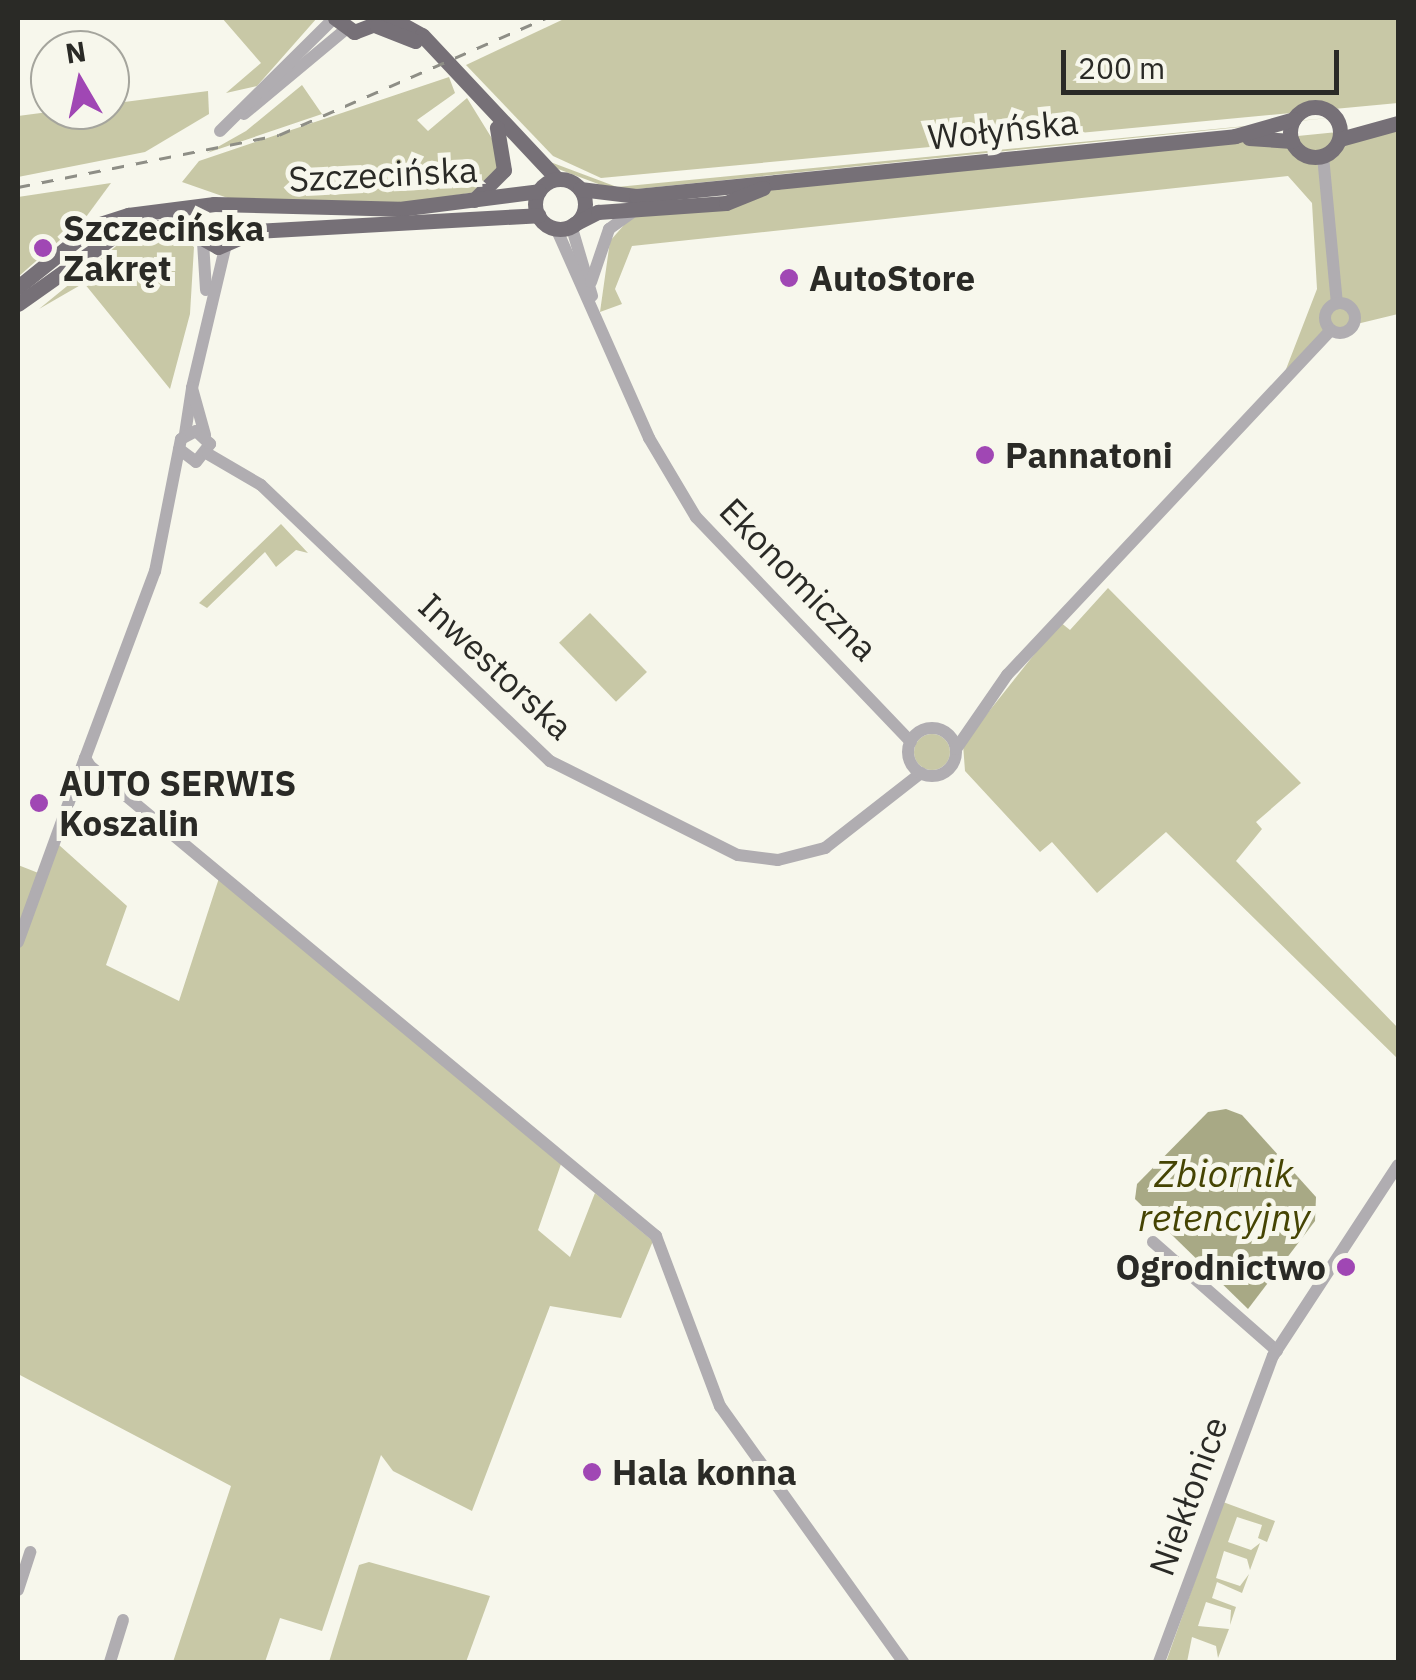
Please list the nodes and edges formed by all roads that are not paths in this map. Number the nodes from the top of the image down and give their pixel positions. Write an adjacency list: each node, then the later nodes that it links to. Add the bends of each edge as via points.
1 (338, 21): 2 (main road); 7 (street)
2 (384, 21): 6 (main road, via 432,50)
3 (1294, 118): 4 (main road, via 1314,107); 8 (main road, Wołyńska); 10 (main road)
4 (1338, 120): 5 (main road); 9 (main road)
5 (1398, 121): 9 (main road)
6 (494, 122): 12 (main road); 14 (main road); 16 (main road, via 504,170)
7 (223, 129)
8 (1235, 136): 10 (main road, Wołyńska); 13 (main road, Wołyńska)
9 (1340, 139): 11 (main road)
10 (1292, 141): 11 (main road)
11 (1317, 156): 27 (street)
12 (557, 179): 14 (main road); 15 (main road)
13 (776, 182): 15 (main road, Wołyńska, via 636,196); 19 (main road, Wołyńska, via 726,203)
14 (540, 189): 16 (main road, Szczecińska); 20 (main road)
15 (580, 189): 21 (main road, via 584,210)
16 (470, 202): 18 (main road, Szczecińska)
17 (204, 208): 18 (main road, Szczecińska); 22 (main road); 25 (main road, via 104,222)
18 (229, 208): 23 (main road)
19 (634, 211): 21 (main road, Wołyńska); 24 (street, via 610,229)
20 (538, 216): 21 (main road); 23 (main road, Szczecińska)
21 (567, 226): 24 (street, Ekonomiczna); 29 (street, Ekonomiczna)
22 (200, 238): 23 (main road, Szczecińska); 26 (street); 28 (main road, via 171,225 112,232)
23 (229, 242): 26 (street)
24 (590, 284): 29 (street, Ekonomiczna)
25 (18, 286)
26 (207, 302): 31 (street)
27 (1337, 303): 30 (street, via 1324,314); 30 (street, via 1355,320 1348,331)
28 (18, 304)
29 (596, 314): 37 (street, Ekonomiczna, via 696,517)
30 (1330, 331): 38 (street)
31 (192, 388): 32 (street); 33 (street)
32 (185, 434): 33 (street); 34 (street)
33 (206, 435): 35 (street)
34 (179, 448): 35 (street, Inwestorska); 36 (street)
35 (203, 457): 36 (street); 46 (street, Inwestorska, via 262,485 570,772 758,860 825,848)
36 (172, 491): 43 (street, via 155,571)
37 (893, 715): 39 (street, Ekonomiczna); 41 (street, Ekonomiczna)
38 (974, 716): 40 (street); 42 (street)
39 (922, 730): 40 (street); 41 (street)
40 (947, 733): 42 (street)
41 (910, 742): 44 (street)
42 (956, 748): 45 (street, via 948,770)
43 (86, 758): 47 (street); 55 (street, via 656,1236 720,1406)
44 (910, 759): 45 (street); 46 (street, Inwestorska)
45 (921, 773): 46 (street, Inwestorska)
46 (883, 802)
47 (18, 942)
48 (1398, 1166): 50 (street, Niekłonice)
49 (1153, 1242): 50 (street)
50 (1276, 1351): 56 (street, Niekłonice)
51 (30, 1552): 52 (street)
52 (18, 1590)
53 (123, 1620): 54 (street)
54 (110, 1662)
55 (904, 1662)
56 (1159, 1662)

